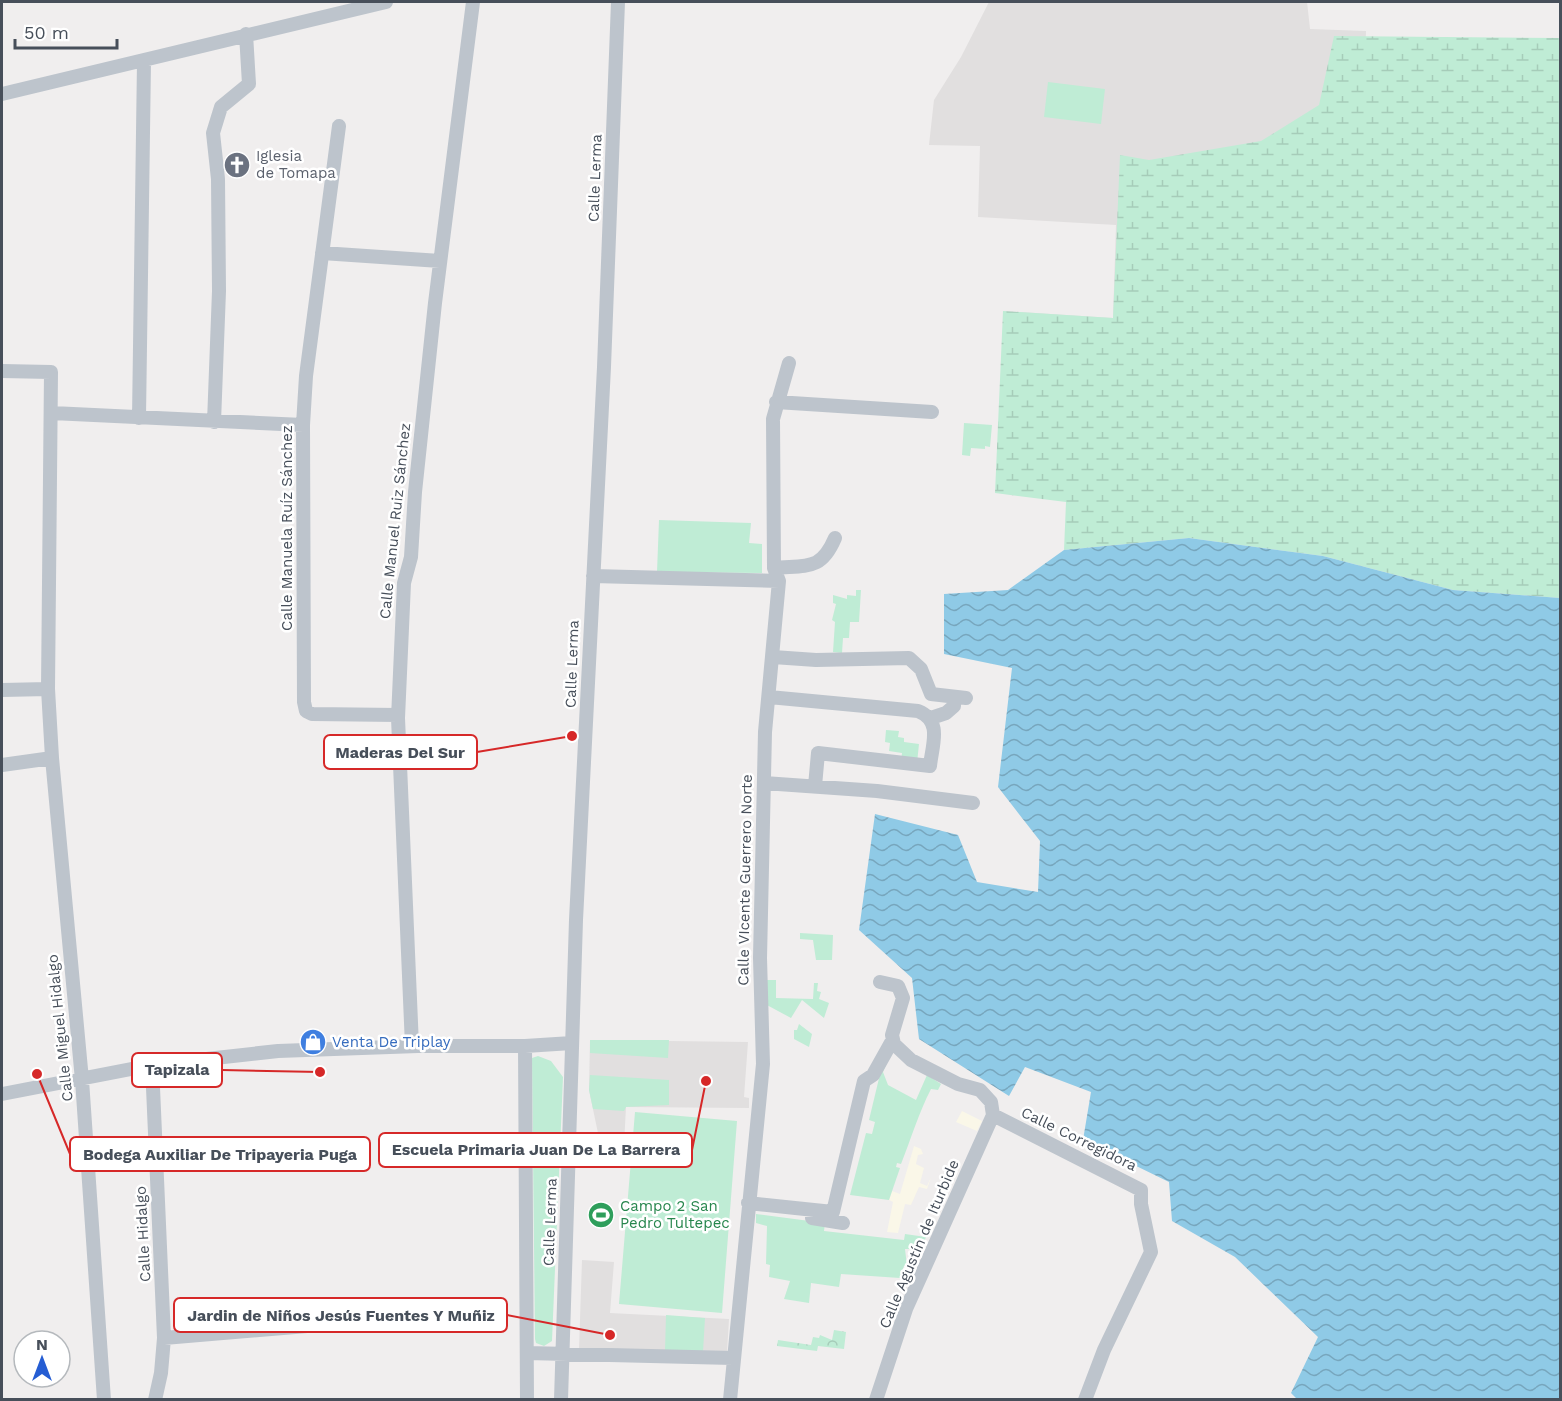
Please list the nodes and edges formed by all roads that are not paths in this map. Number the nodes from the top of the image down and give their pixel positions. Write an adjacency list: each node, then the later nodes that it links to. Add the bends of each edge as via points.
1 (386, 2): 4 (street)
2 (473, 2): 9 (street, Calle Manuel Ruiz Sánchez)
3 (618, 2): 20 (street, Calle Lerma)
4 (246, 34): 5 (street); 16 (street, via 249,84 221,106 213,132 218,179 219,291)
5 (144, 61): 6 (street); 15 (street)
6 (2, 94)
7 (339, 126): 8 (street, Calle Manuela Ruíz Sánchez)
8 (322, 253): 9 (street); 17 (street, Calle Manuela Ruíz Sánchez, via 309,340)
9 (440, 261): 25 (street, Calle Manuel Ruiz Sánchez, via 411,557 404,583)
10 (789, 363): 12 (street, Calle VIcente Guerrero Norte)
11 (2, 371): 14 (street, Calle Miguel Hidalgo, via 51,372)
12 (776, 402): 13 (street); 19 (street, Calle VIcente Guerrero Norte, via 773,419)
13 (932, 412)
14 (52, 413): 15 (street); 22 (street, Calle Miguel Hidalgo)
15 (139, 418): 16 (street)
16 (214, 422): 17 (street)
17 (303, 426): 25 (street, Calle Manuela Ruíz Sánchez, via 306,711)
18 (835, 538): 19 (street, via 828,555 817,564)
19 (777, 574): 20 (street); 21 (street, Calle VIcente Guerrero Norte)
20 (592, 576): 34 (street, Calle Lerma)
21 (773, 657): 24 (street, Calle VIcente Guerrero Norte); 26 (street, via 909,658 921,669 931,694 959,698 946,714)
22 (48, 689): 23 (street); 27 (street, Calle Miguel Hidalgo)
23 (2, 690)
24 (769, 697): 26 (street, via 918,711); 29 (street, Calle VIcente Guerrero Norte)
25 (398, 715): 35 (street, Calle Manuel Ruiz Sánchez)
26 (931, 718): 30 (street, via 935,766 818,753)
27 (52, 759): 28 (street); 38 (street, Calle Miguel Hidalgo)
28 (2, 765)
29 (764, 783): 30 (street); 41 (street, Calle VIcente Guerrero Norte, via 760,999 763,1064)
30 (815, 786): 31 (street)
31 (973, 803)
32 (880, 982): 33 (street, via 898,986 903,998)
33 (892, 1041): 40 (street, via 911,1060 957,1084 980,1090); 41 (street, via 873,1074 864,1081 833,1212)
34 (572, 1043): 36 (street); 46 (street, Calle Lerma)
35 (412, 1047): 36 (street); 37 (street, via 278,1051)
36 (525, 1047): 45 (street)
37 (152, 1065): 38 (street); 44 (street, Calle Hidalgo)
38 (82, 1080): 39 (street); 48 (street, Calle Miguel Hidalgo)
39 (2, 1094)
40 (992, 1108): 53 (street, Calle Agustín de Iturbide, via 906,1309); 54 (street, Calle Corregidora, via 1141,1190 1151,1252 1104,1350)
41 (748, 1206): 42 (street); 47 (street, Calle VIcente Guerrero Norte)
42 (843, 1223)
43 (319, 1325): 44 (street)
44 (164, 1338): 49 (street, Calle Hidalgo, via 162,1373)
45 (527, 1353): 46 (street); 50 (street)
46 (563, 1355): 47 (street); 51 (street, Calle Lerma)
47 (733, 1358): 52 (street, Calle VIcente Guerrero Norte)
48 (104, 1400)
49 (154, 1400)
50 (527, 1400)
51 (561, 1400)
52 (730, 1400)
53 (876, 1400)
54 (1085, 1400)

